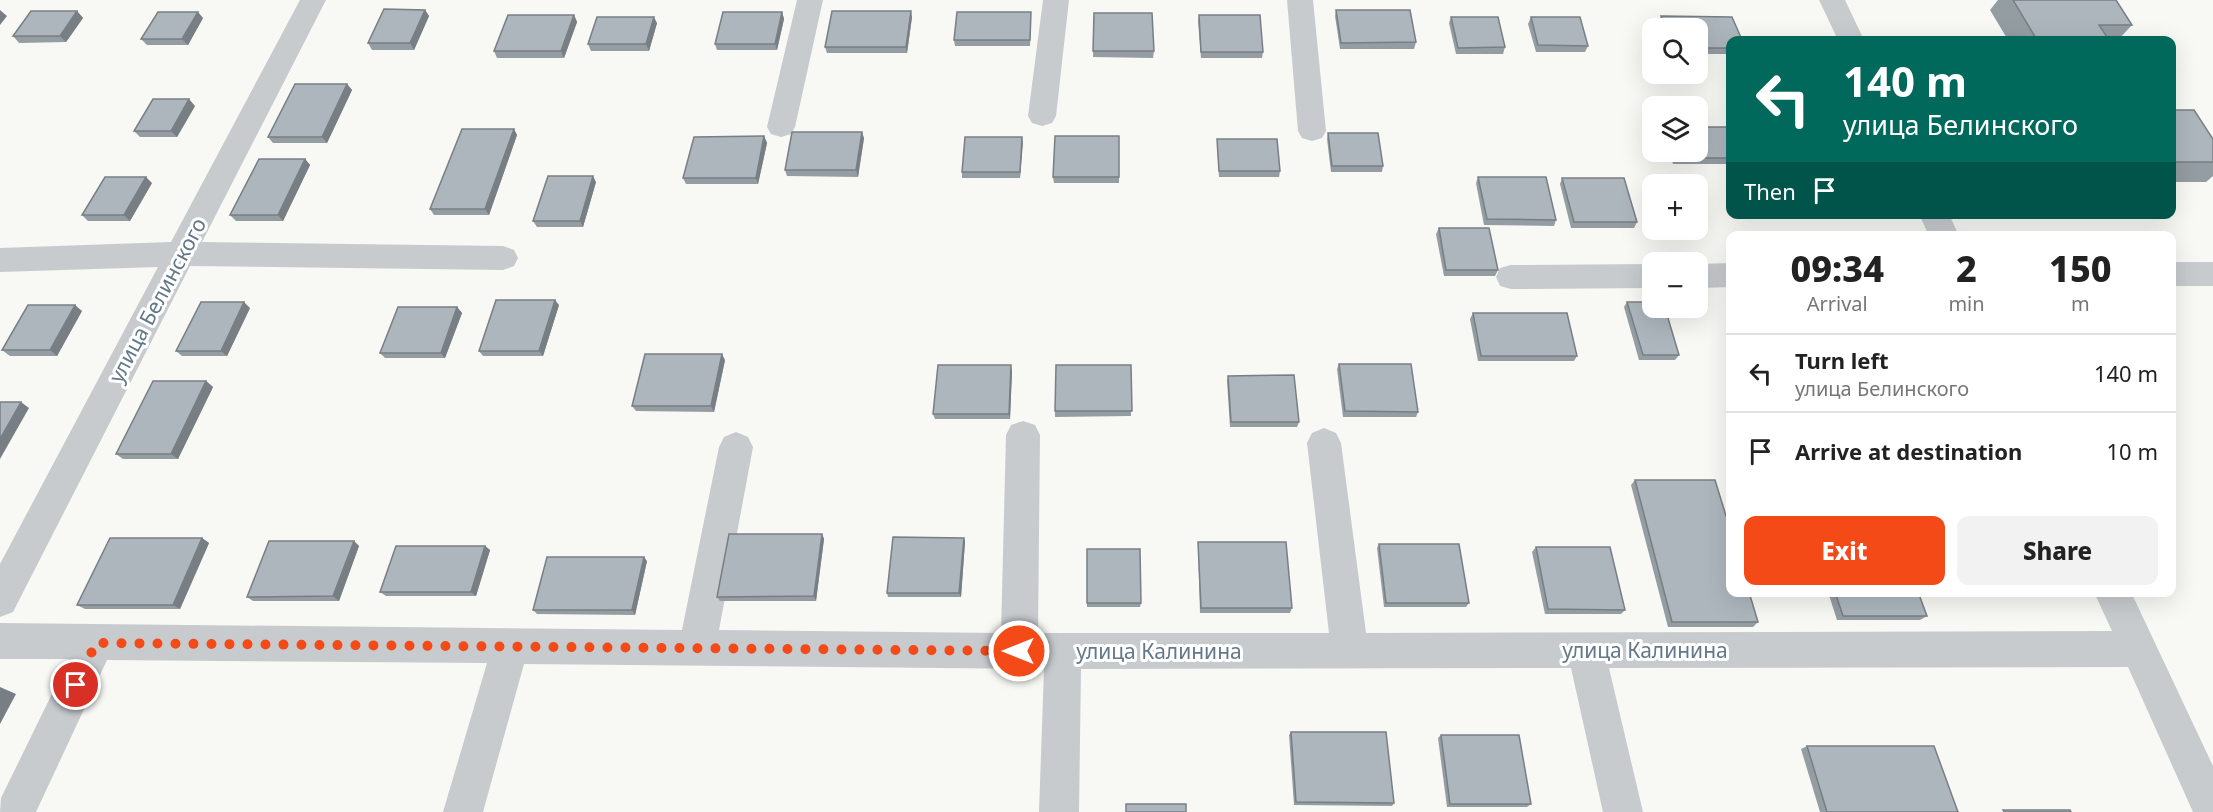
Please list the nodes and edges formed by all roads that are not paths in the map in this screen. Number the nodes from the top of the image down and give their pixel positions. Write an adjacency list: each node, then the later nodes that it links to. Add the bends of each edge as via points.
1 (314, 0): 10 (street, улица Белинского)
2 (810, 0): 8 (street)
3 (1056, 0): 7 (street)
4 (1300, 0): 9 (street)
5 (1832, 0): 6 (street)
6 (1849, 36)
7 (1042, 116)
8 (781, 127)
9 (1312, 130)
10 (180, 255): 11 (street); 12 (street); 23 (street, улица Белинского)
11 (503, 258)
12 (0, 261)
13 (2176, 274): 14 (street)
14 (2213, 274)
15 (1642, 276): 18 (street)
16 (1708, 276): 17 (street)
17 (1726, 276)
18 (1511, 277)
19 (1023, 435): 29 (street)
20 (1324, 443): 31 (street)
21 (736, 447): 27 (street)
22 (2114, 597): 28 (street)
23 (0, 600)
24 (0, 641): 25 (street, улица Калинина)
25 (96, 643): 26 (street, улица Калинина); 34 (street)
26 (510, 647): 27 (street, улица Калинина); 35 (street)
27 (696, 648): 29 (street, улица Калинина)
28 (2139, 649): 32 (street, улица Калинина); 33 (street)
29 (1019, 651): 30 (street, улица Калинина)
30 (1063, 651): 31 (street, улица Калинина); 36 (street)
31 (1350, 651): 32 (street, улица Калинина)
32 (1586, 651): 37 (street)
33 (2213, 810)
34 (15, 812)
35 (463, 812)
36 (1059, 812)
37 (1623, 812)

